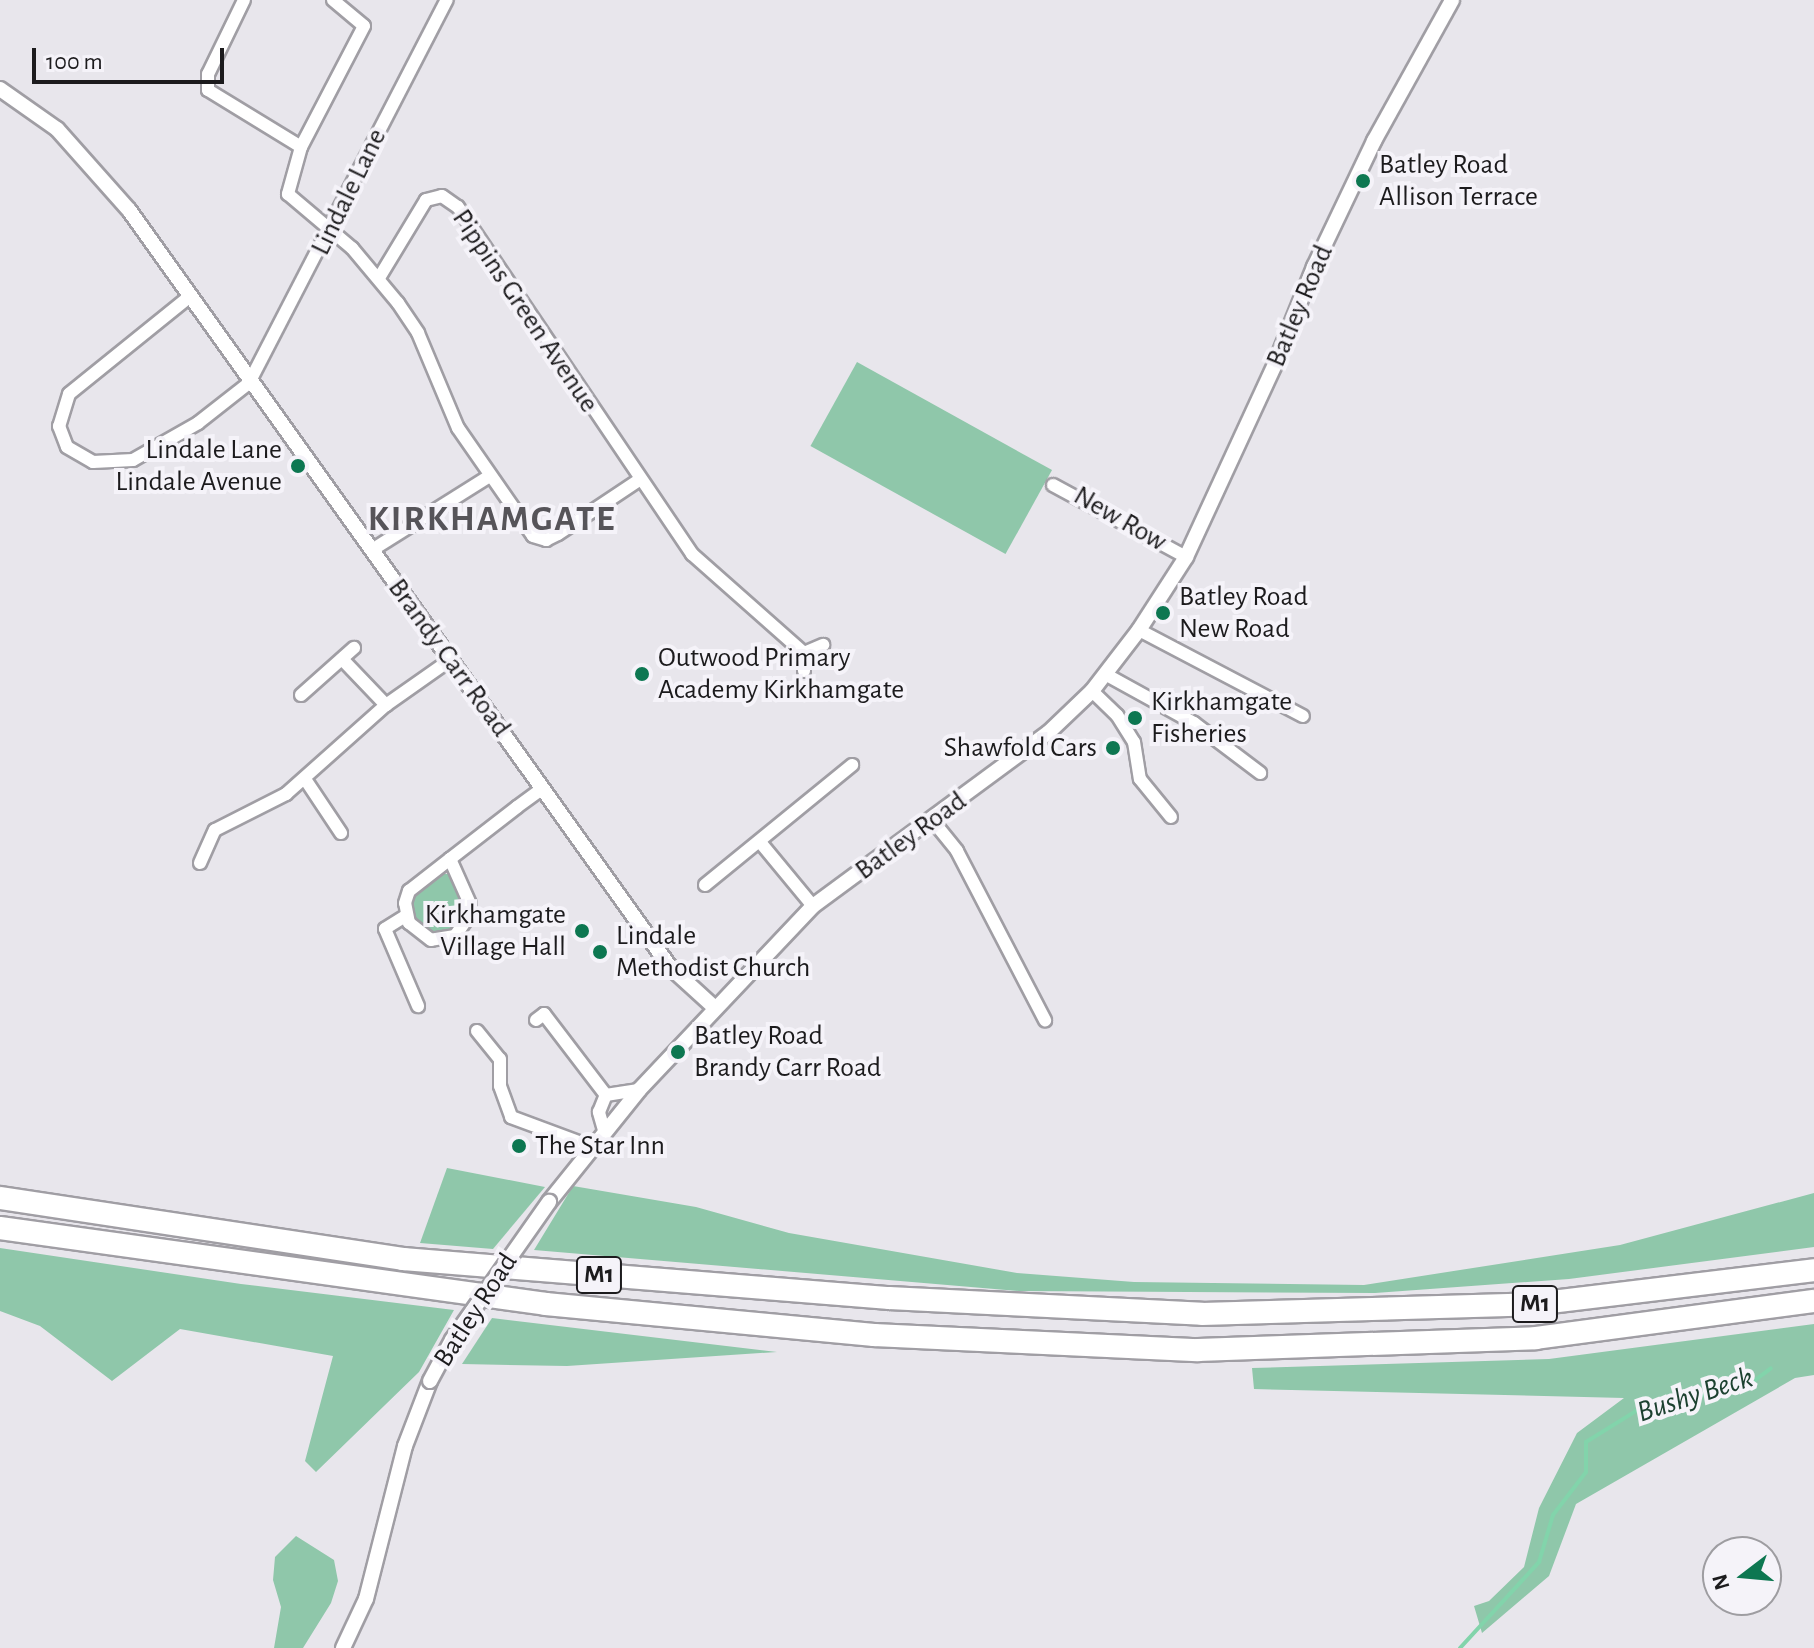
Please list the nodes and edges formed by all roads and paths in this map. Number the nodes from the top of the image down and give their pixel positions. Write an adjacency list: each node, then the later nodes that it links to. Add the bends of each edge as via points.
1 (244, 0): 6 (street, via 208,74 208,90)
2 (333, 0): 6 (street, via 364,26)
3 (447, 0): 7 (street, Lindale Lane)
4 (1452, 0): 15 (street, Batley Road, via 1374,141)
5 (0, 89): 9 (street, Brandy Carr Road, via 25,101 85,158)
6 (301, 147): 7 (street, via 288,194)
7 (330, 232): 8 (street); 10 (street, Lindale Lane)
8 (379, 278): 11 (street, via 418,333 434,382); 12 (street, Pippins Green Avenue, via 426,200 442,196 458,207)
9 (189, 297): 10 (street, Brandy Carr Road); 10 (street, via 69,394 59,419 62,441 93,462 133,460 198,423)
10 (249, 383): 14 (street, Brandy Carr Road)
11 (488, 477): 12 (street, via 533,536 546,540); 14 (street)
12 (639, 480): 19 (street, Pippins Green Avenue, via 692,554)
13 (1053, 485): 15 (street, New Row)
14 (372, 550): 21 (street, Brandy Carr Road)
15 (1186, 557): 16 (street, Batley Road)
16 (1139, 630): 23 (street, Batley Road); 27 (street)
17 (823, 645): 19 (street)
18 (354, 648): 20 (street)
19 (804, 653): 22 (street)
20 (342, 659): 25 (street); 26 (street)
21 (450, 660): 26 (street); 31 (street, Brandy Carr Road)
22 (804, 671)
23 (1105, 674): 24 (street, Batley Road); 29 (street, via 1194,723)
24 (1092, 691): 33 (street, via 1117,715 1134,742 1140,779); 35 (street, Batley Road, via 1048,733)
25 (301, 695)
26 (386, 705): 30 (street)
27 (1303, 716)
28 (852, 765): 37 (street)
29 (1260, 773)
30 (305, 779): 36 (street, via 345,830); 39 (street, via 215,830)
31 (543, 788): 38 (street); 44 (street, Brandy Carr Road, via 670,967)
32 (1171, 792): 33 (street)
33 (1160, 803): 34 (street)
34 (1171, 817)
35 (933, 821): 41 (street, Batley Road); 46 (street, via 957,851)
36 (328, 842)
37 (760, 842): 40 (street); 41 (street)
38 (450, 859): 42 (street, via 409,891); 42 (street, via 470,904 463,928 445,940 431,940 419,935)
39 (200, 863)
40 (705, 885)
41 (813, 906): 44 (street, Batley Road)
42 (407, 915): 43 (street, via 385,929)
43 (418, 1006)
44 (715, 1008): 48 (street, Batley Road)
45 (536, 1020): 49 (street, via 544,1014)
46 (1045, 1020)
47 (477, 1031): 51 (street, via 500,1059 500,1086 511,1117)
48 (639, 1090): 49 (street); 50 (street, Batley Road)
49 (606, 1095): 50 (street, via 599,1112)
50 (604, 1130): 51 (street, Batley Road)
51 (592, 1147): 56 (street, Batley Road, bridge, via 452,1340 430,1381 405,1446 366,1599)
52 (0, 1198): 54 (highway, M1, via 403,1259 889,1298 1202,1314 1534,1304)
53 (0, 1228): 55 (highway, M1, via 546,1304 874,1335 1198,1350 1536,1338)
54 (1814, 1270)
55 (1814, 1301)
56 (343, 1648)

